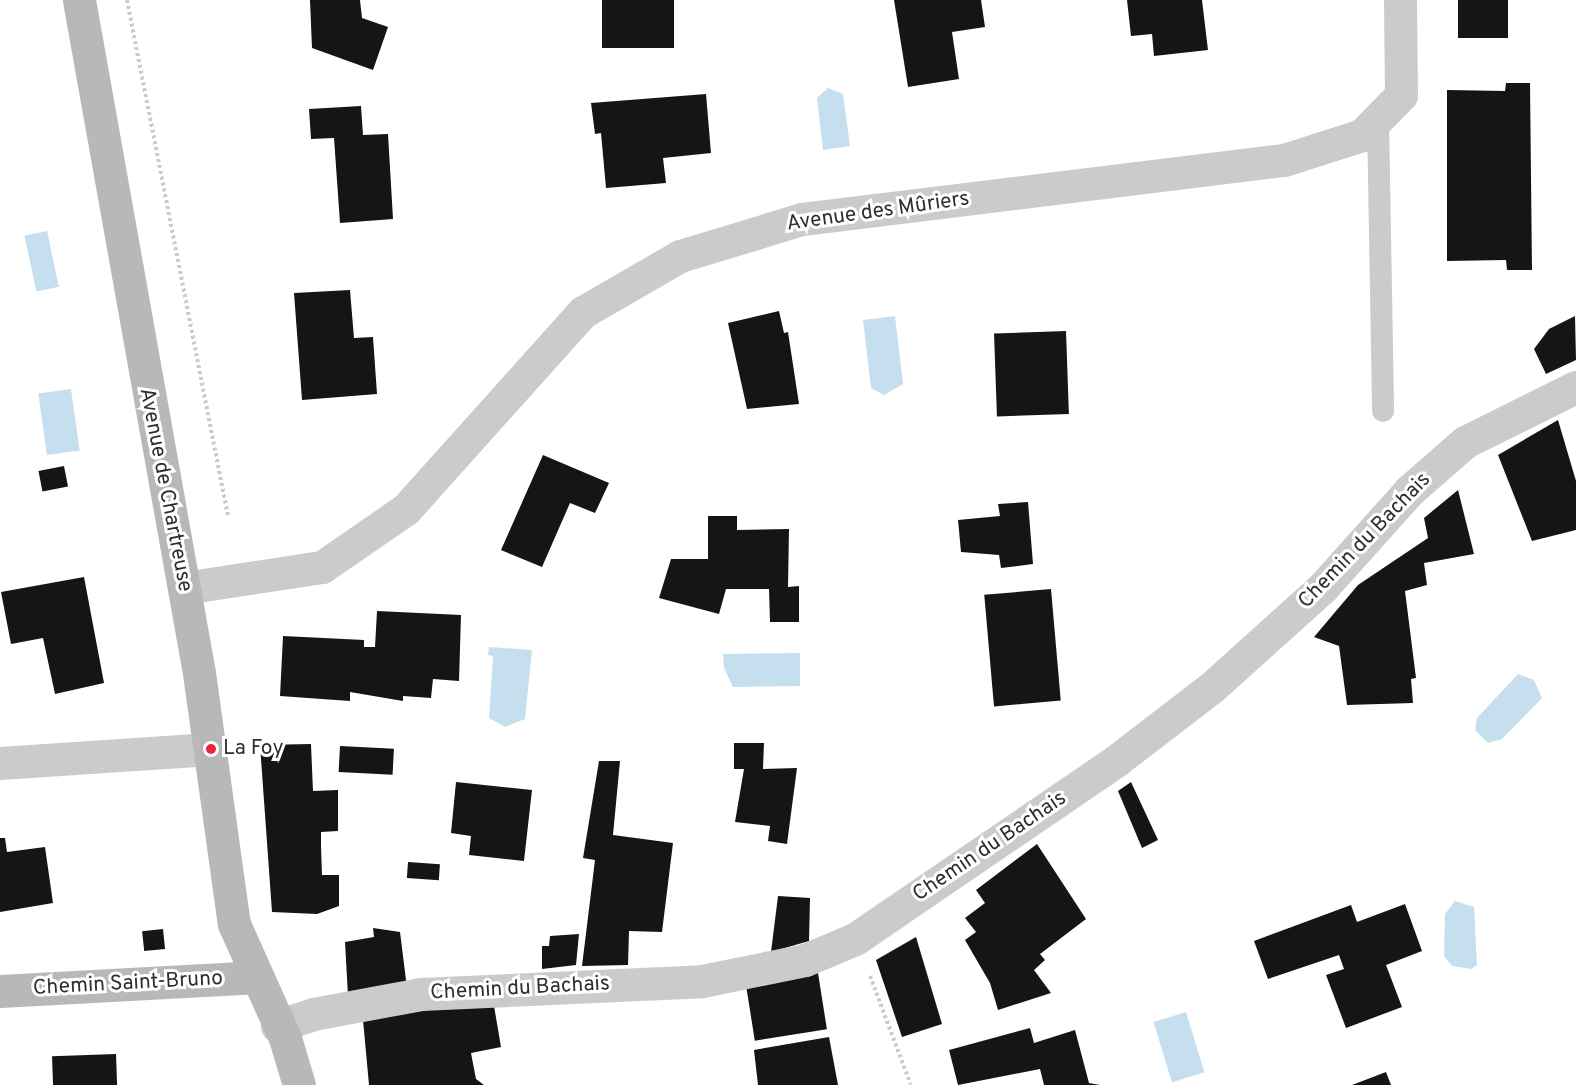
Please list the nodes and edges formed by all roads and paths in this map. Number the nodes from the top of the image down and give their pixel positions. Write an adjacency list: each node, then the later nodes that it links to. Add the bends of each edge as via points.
1 (79, 0): 8 (street, Avenue de Chartreuse)
2 (127, 0): 7 (path)
3 (1400, 0): 4 (street, Avenue des Mûriers, via 1401,95)
4 (1378, 119): 6 (lane); 8 (street, Avenue des Mûriers, via 1362,135 1284,159 802,219 680,256 583,312 406,509 322,567)
5 (1576, 387): 11 (street, Chemin du Bachais, via 1465,442 1409,490 1323,587 1211,688 1117,760)
6 (1383, 411)
7 (228, 516)
8 (184, 588): 9 (street, Avenue de Chartreuse)
9 (211, 749): 10 (street); 12 (street, Avenue de Chartreuse, via 234,924)
10 (0, 763)
11 (855, 939): 14 (street, Chemin du Bachais, via 805,960 702,981 421,994 313,1014); 16 (path)
12 (256, 977): 13 (street, Chemin Saint-Bruno); 14 (street, Avenue de Chartreuse)
13 (0, 991)
14 (278, 1026): 15 (street, Avenue de Chartreuse)
15 (299, 1085)
16 (911, 1085)

